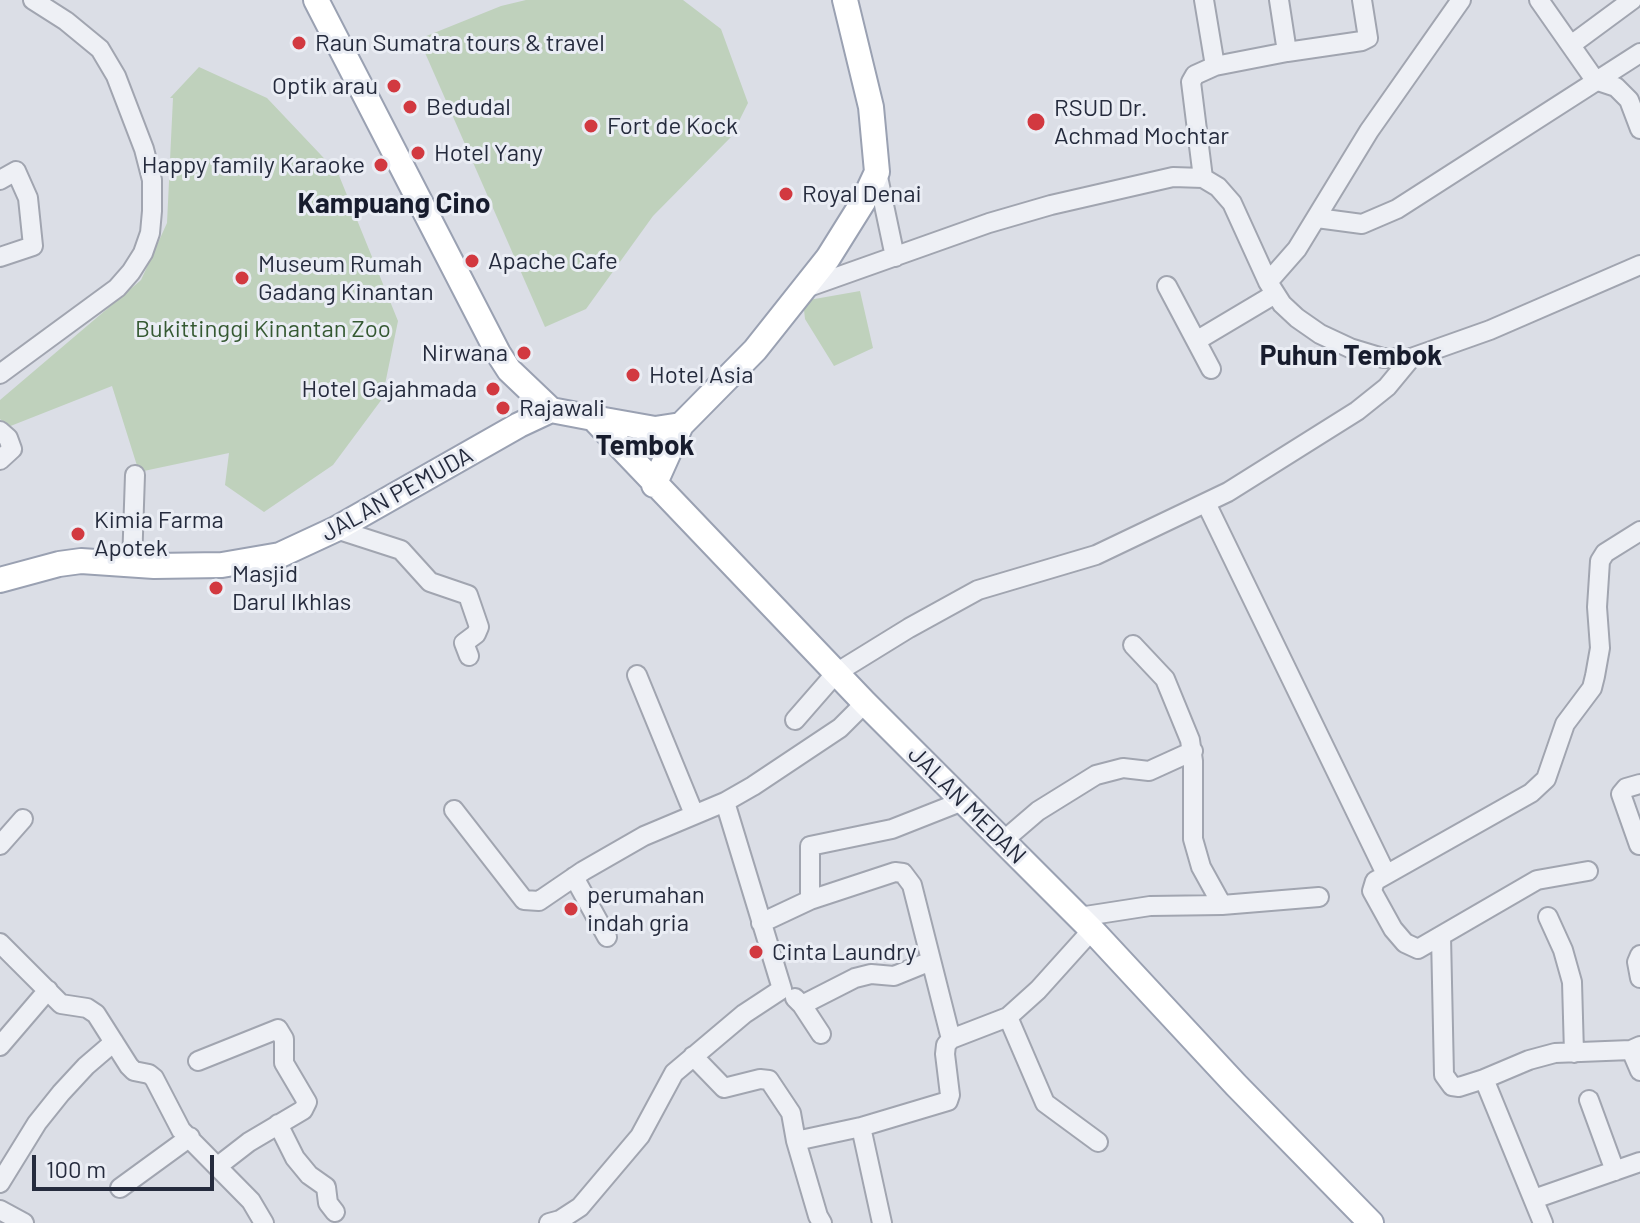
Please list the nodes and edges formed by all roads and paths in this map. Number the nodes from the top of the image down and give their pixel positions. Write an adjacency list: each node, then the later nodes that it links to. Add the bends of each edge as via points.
1 (33, 0): 29 (street, via 100,49 116,76 144,149 152,211 143,253 117,288)
2 (316, 0): 30 (main road, via 498,353)
3 (845, 0): 16 (main road, via 871,107)
4 (1204, 0): 13 (street)
5 (1279, 0): 11 (street)
6 (1362, 0): 11 (street, via 1368,38)
7 (1461, 0): 19 (street, via 1369,131)
8 (1539, 0): 10 (street)
9 (1632, 0): 10 (street)
10 (1571, 45): 14 (street)
11 (1287, 52): 13 (street)
12 (1640, 53): 14 (street)
13 (1215, 66): 17 (street, via 1191,82)
14 (1595, 80): 15 (street, via 1616,87 1629,100); 19 (street, via 1389,213 1362,224)
15 (1640, 129)
16 (877, 172): 21 (street); 25 (main road, via 848,228)
17 (1203, 178): 21 (street, via 1173,177 1051,205); 24 (street, via 1232,203)
18 (0, 180): 20 (street, via 16,171 28,198 33,246)
19 (1317, 218): 24 (street)
20 (0, 257)
21 (895, 257): 25 (street)
22 (1640, 265): 27 (street)
23 (1167, 286): 26 (street)
24 (1271, 288): 26 (street); 27 (street, via 1297,318 1330,339 1383,358)
25 (800, 290): 32 (main road, via 755,350)
26 (1196, 341): 28 (street)
27 (1411, 358): 37 (street, via 1357,411)
28 (1211, 369)
29 (0, 374)
30 (551, 410): 31 (main road); 38 (main road, JALAN PEMUDA)
31 (593, 418): 32 (main road, via 655,429); 36 (main road, JALAN MEDAN)
32 (681, 425): 36 (main road)
33 (0, 431): 34 (street, via 12,449)
34 (0, 460)
35 (135, 475): 40 (street)
36 (654, 485): 44 (main road, JALAN MEDAN)
37 (1206, 503): 44 (street, via 1096,555 978,590); 59 (street)
38 (336, 529): 40 (main road, JALAN PEMUDA, via 280,555 241,562); 43 (street, via 401,550 430,582 466,593 479,627 464,643)
39 (1640, 531): 59 (street, via 1600,561 1595,676 1565,724 1546,779 1531,793)
40 (132, 564): 41 (main road, JALAN PEMUDA, via 81,561)
41 (0, 580)
42 (1133, 645): 48 (street, via 1165,679)
43 (469, 656)
44 (836, 673): 46 (main road, JALAN MEDAN); 47 (street)
45 (637, 675): 53 (street)
46 (865, 703): 50 (main road, JALAN MEDAN); 51 (street, via 817,745)
47 (795, 720)
48 (1193, 751): 55 (street, via 1149,771 1123,768 1096,775 1038,811); 63 (street, via 1193,839)
49 (1640, 784): 57 (street, via 1621,794)
50 (963, 801): 55 (main road, JALAN MEDAN); 62 (street, via 892,829 810,846)
51 (725, 802): 53 (street); 65 (street)
52 (454, 810): 60 (street, via 524,900 539,901)
53 (694, 814): 60 (street)
54 (23, 819): 56 (street)
55 (1003, 841): 66 (main road, JALAN MEDAN)
56 (0, 845)
57 (1639, 845)
58 (1588, 871): 67 (street, via 1537,880)
59 (1386, 874): 67 (street, via 1375,881 1372,891 1405,943 1418,949)
60 (574, 877): 68 (street)
61 (1319, 897): 63 (street)
62 (810, 900): 65 (street); 71 (street, via 903,873 912,885)
63 (1222, 905): 66 (street, via 1150,906)
64 (1548, 917): 82 (street, via 1572,982)
65 (761, 923): 73 (street)
66 (1086, 924): 76 (street, via 1038,990); 106 (main road, JALAN MEDAN)
67 (1441, 936): 86 (street, via 1444,1075 1459,1087)
68 (607, 937)
69 (0, 943): 74 (street)
70 (1640, 955): 72 (street)
71 (931, 961): 75 (street, via 894,976 855,978); 78 (street)
72 (1640, 978)
73 (782, 989): 75 (street); 83 (street)
74 (48, 990): 79 (street, via 61,1004 91,1010); 80 (street)
75 (802, 1005): 77 (street)
76 (1008, 1017): 78 (street); 92 (street, via 1045,1103)
77 (821, 1034)
78 (951, 1039): 89 (street, via 945,1054 948,1101)
79 (114, 1042): 90 (street, via 134,1071 154,1078 181,1130); 96 (street, via 61,1093)
80 (0, 1046)
81 (1635, 1048): 82 (street); 85 (street)
82 (1574, 1053): 86 (street, via 1529,1060)
83 (693, 1056): 91 (street, via 724,1088 769,1080 791,1113); 103 (street, via 674,1073 640,1136 580,1207)
84 (198, 1061): 88 (street, via 278,1029 284,1039 284,1063 307,1102)
85 (1640, 1071)
86 (1484, 1079): 98 (street)
87 (1589, 1100): 95 (street)
88 (278, 1124): 94 (street); 100 (street, via 295,1158 326,1187)
89 (861, 1127): 91 (street); 105 (street)
90 (190, 1137): 94 (street); 97 (street)
91 (796, 1141): 104 (street)
92 (1098, 1142)
93 (1640, 1162): 95 (street)
94 (222, 1163): 102 (street)
95 (1615, 1171): 98 (street)
96 (0, 1183)
97 (120, 1188)
98 (1534, 1199): 107 (street)
99 (0, 1210): 101 (street)
100 (335, 1212)
101 (24, 1223)
102 (264, 1223)
103 (549, 1223)
104 (822, 1223)
105 (882, 1223)
106 (1371, 1223)
107 (1543, 1223)

